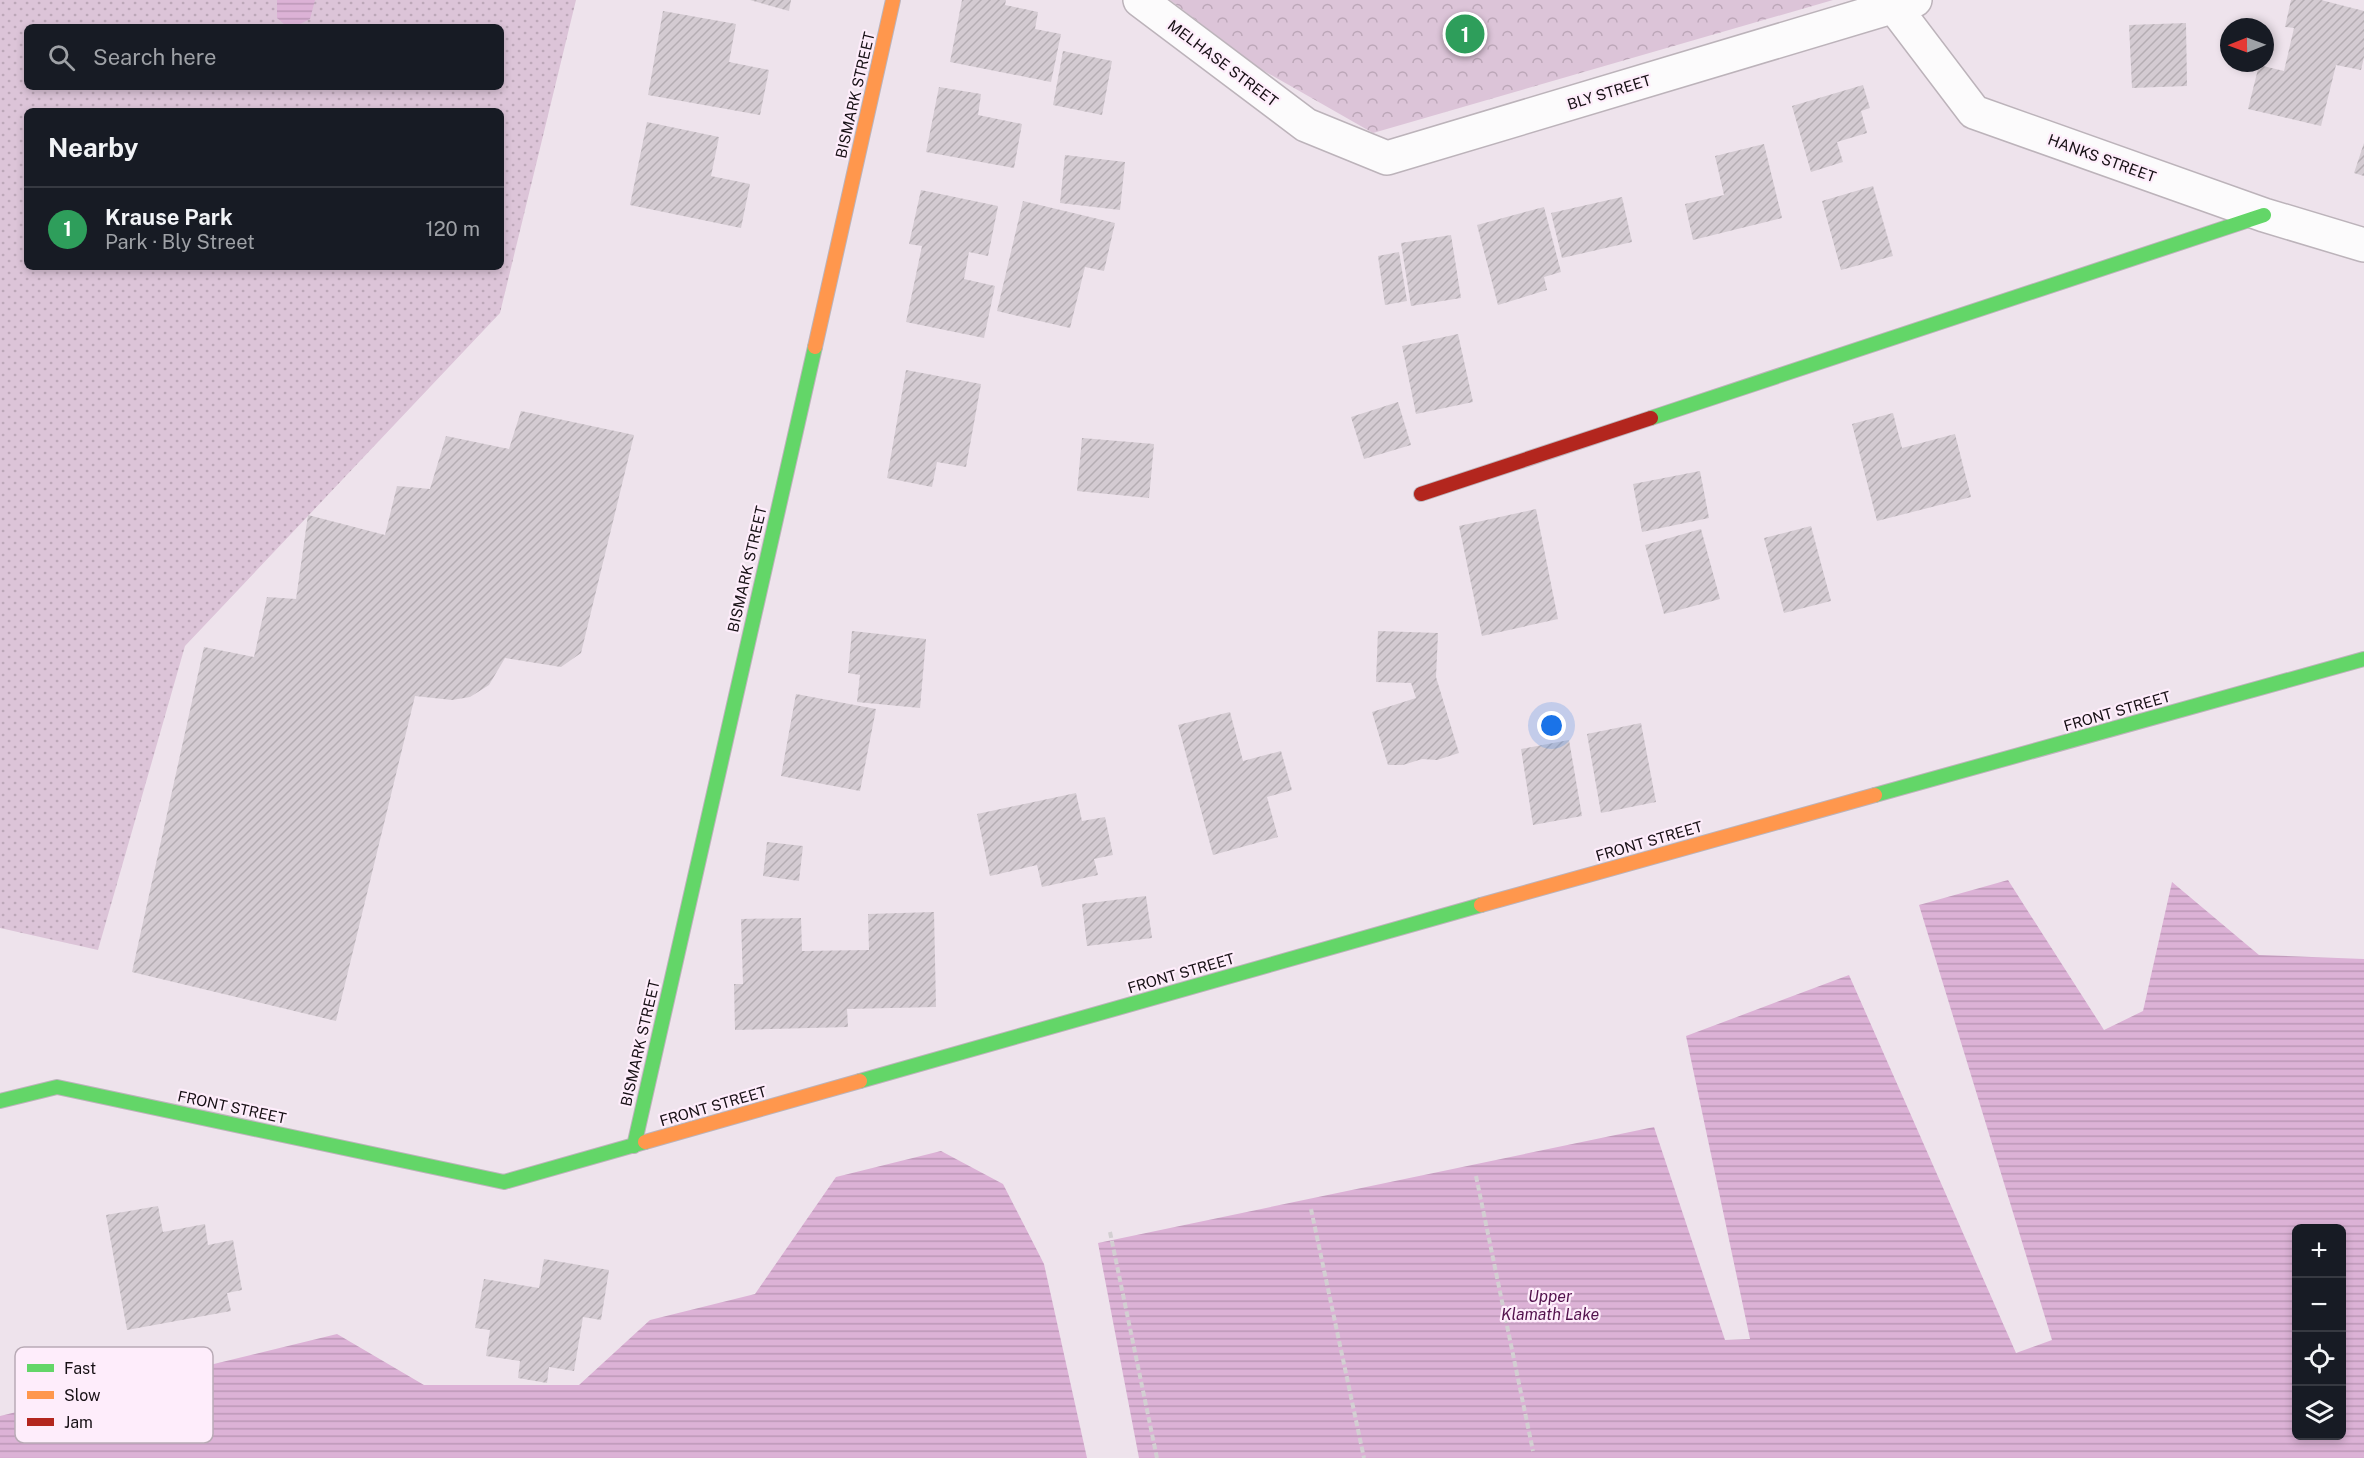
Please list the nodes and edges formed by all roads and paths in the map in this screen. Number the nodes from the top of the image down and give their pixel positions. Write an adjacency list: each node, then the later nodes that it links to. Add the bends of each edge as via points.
1 (893, 0): 10 (street, BISMARK STREET)
2 (1140, 0): 4 (street, MELHASE STREET)
3 (1900, 2): 4 (street, BLY STREET, via 1388,158); 5 (street, HANKS STREET, via 1974,112)
4 (1306, 125)
5 (2264, 215): 6 (street, HANKS STREET); 7 (street)
6 (2364, 245)
7 (1421, 494)
8 (2364, 659): 10 (street, FRONT STREET)
9 (0, 1101): 10 (street, FRONT STREET, via 57,1087 504,1182)
10 (634, 1146)
11 (1476, 1176): 14 (path)
12 (1311, 1209): 16 (path)
13 (1110, 1232): 15 (path)
14 (1533, 1451)
15 (1157, 1458)
16 (1364, 1458)

